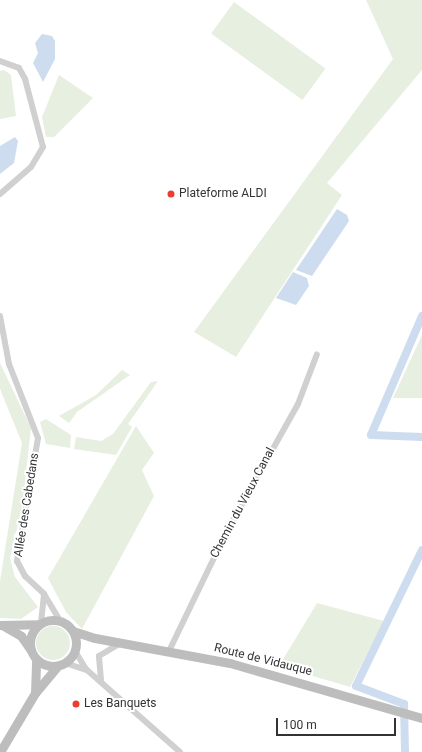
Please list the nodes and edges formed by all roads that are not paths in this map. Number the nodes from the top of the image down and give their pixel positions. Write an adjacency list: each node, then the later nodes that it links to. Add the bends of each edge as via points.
1 (0, 61): 2 (street, via 19,68 25,79 43,147 30,167)
2 (0, 194)
3 (0, 316): 5 (street, Allée des Cabedans, via 9,364 38,438 17,560 25,576)
4 (316, 354): 14 (street, Chemin du Vieux Canal, via 298,404 227,531)
5 (44, 594): 6 (street, Allée des Cabedans); 7 (street)
6 (60, 621): 7 (street); 9 (street)
7 (40, 624): 8 (street); 12 (street, via 33,631)
8 (1, 626): 12 (street, via 21,636)
9 (73, 631): 10 (street, Route de Vidauque); 13 (street)
10 (95, 638): 11 (street, Route de Vidauque); 13 (street)
11 (124, 643): 14 (street, Route de Vidauque); 18 (street, via 109,647 99,656 98,674)
12 (30, 648): 15 (street)
13 (76, 649): 16 (street); 17 (street)
14 (169, 651): 20 (street, Route de Vidauque, via 288,678)
15 (36, 660): 16 (street, via 46,666); 19 (street)
16 (62, 665): 17 (street); 19 (street)
17 (87, 670): 18 (street)
18 (102, 682): 22 (street)
19 (35, 693): 21 (street)
20 (422, 718)
21 (0, 752)
22 (180, 752)

